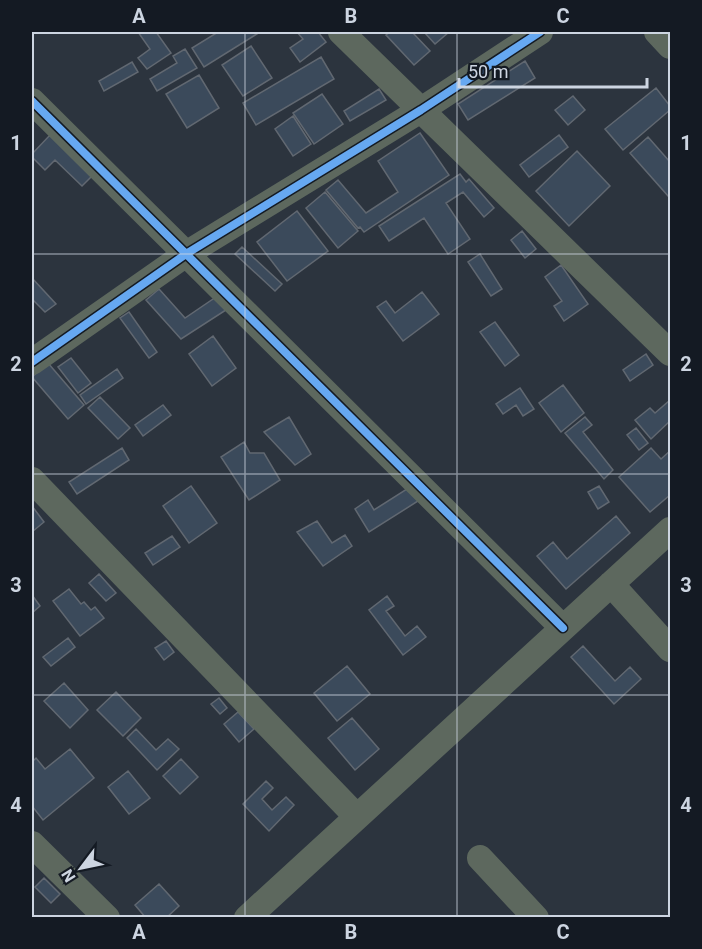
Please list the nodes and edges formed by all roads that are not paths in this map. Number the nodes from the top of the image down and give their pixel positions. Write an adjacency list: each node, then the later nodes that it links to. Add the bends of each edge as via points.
1 (341, 32): 6 (street)
2 (540, 32): 6 (street)
3 (657, 32): 4 (street)
4 (670, 46)
5 (32, 101): 7 (street)
6 (421, 110): 7 (street); 8 (street)
7 (186, 254): 9 (street); 13 (street)
8 (670, 353)
9 (32, 362)
10 (32, 480): 15 (street)
11 (670, 530): 12 (street)
12 (611, 584): 13 (street); 14 (street)
13 (563, 628): 15 (street)
14 (670, 649)
15 (357, 817): 19 (street)
16 (32, 844): 18 (street)
17 (480, 858): 20 (street)
18 (107, 918)
19 (247, 918)
20 (536, 918)

